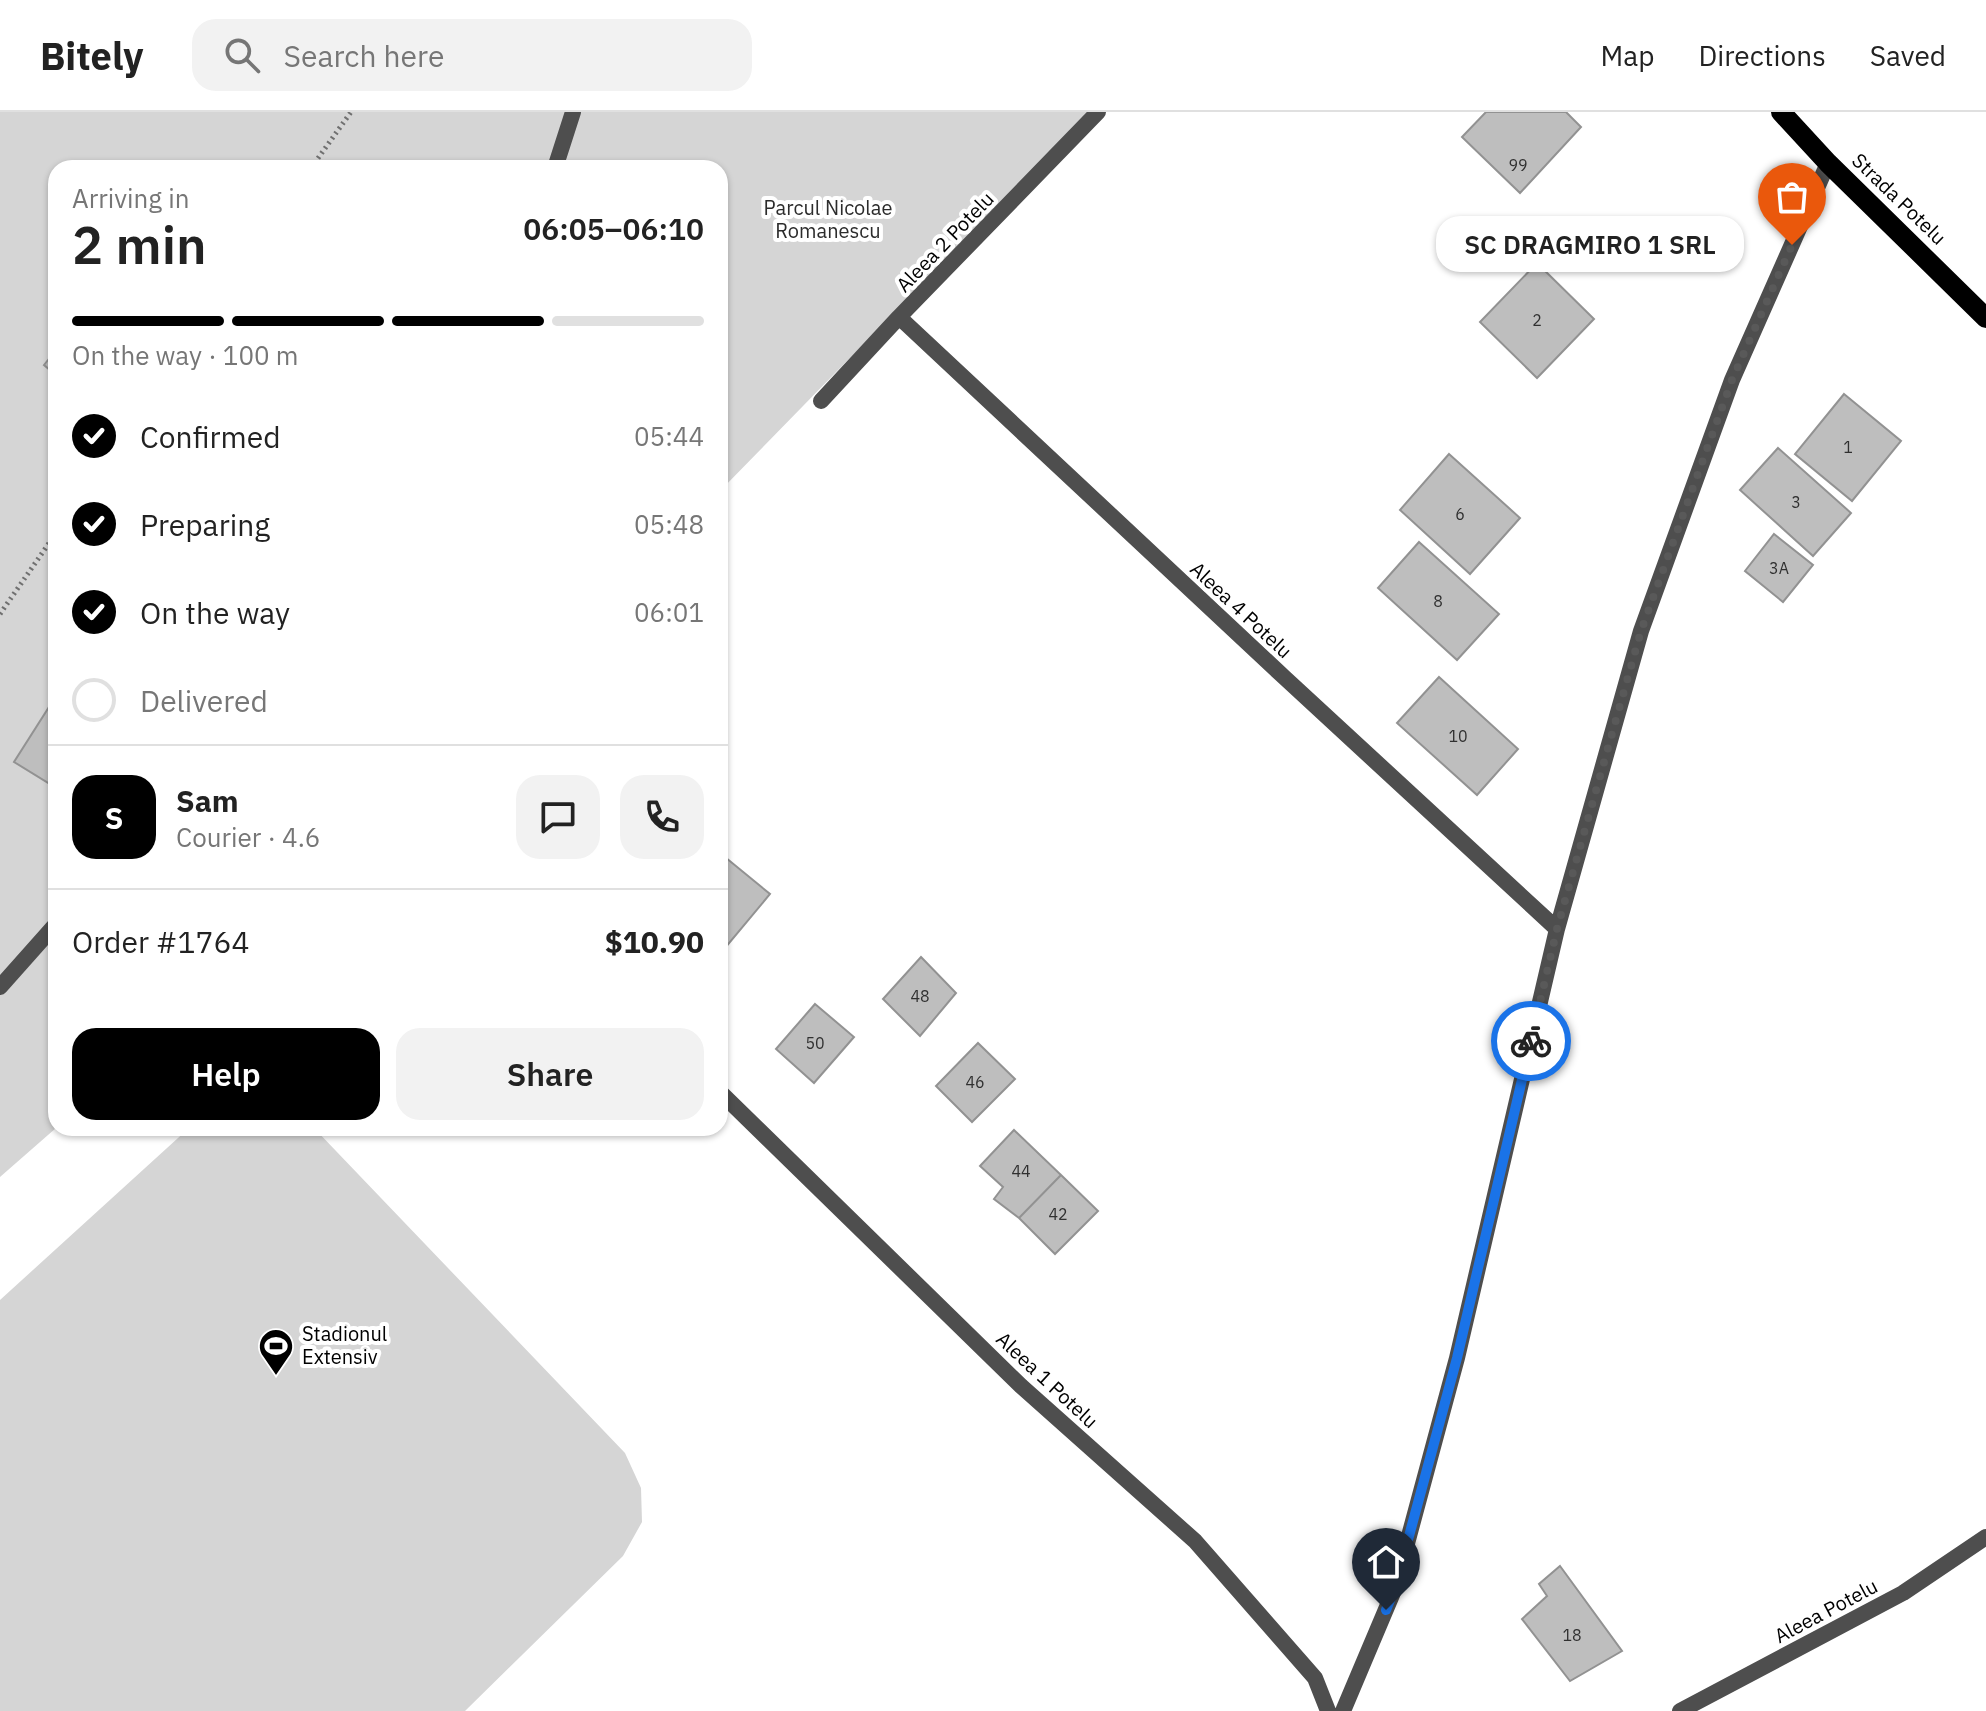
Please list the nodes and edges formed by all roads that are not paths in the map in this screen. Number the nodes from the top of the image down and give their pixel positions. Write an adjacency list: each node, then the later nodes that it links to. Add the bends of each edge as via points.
1 (573, 112): 4 (street)
2 (1098, 112): 6 (street, Aleea 2 Potelu)
3 (1781, 112): 5 (main road, Strada Potelu)
4 (558, 160)
5 (1828, 163): 7 (main road, Strada Potelu); 9 (street, via 1732,380 1641,631)
6 (899, 317): 8 (street, Aleea 2 Potelu); 9 (street, Aleea 4 Potelu)
7 (1986, 318)
8 (821, 401)
9 (1557, 929): 15 (street, via 1457,1358 1400,1573)
10 (48, 933): 11 (street)
11 (0, 987)
12 (728, 1100): 14 (street, Aleea 1 Potelu, via 1021,1386 1195,1541 1315,1678)
13 (1986, 1537): 16 (street, Aleea Potelu, via 1903,1593)
14 (1328, 1711)
15 (1343, 1711)
16 (1680, 1711)

